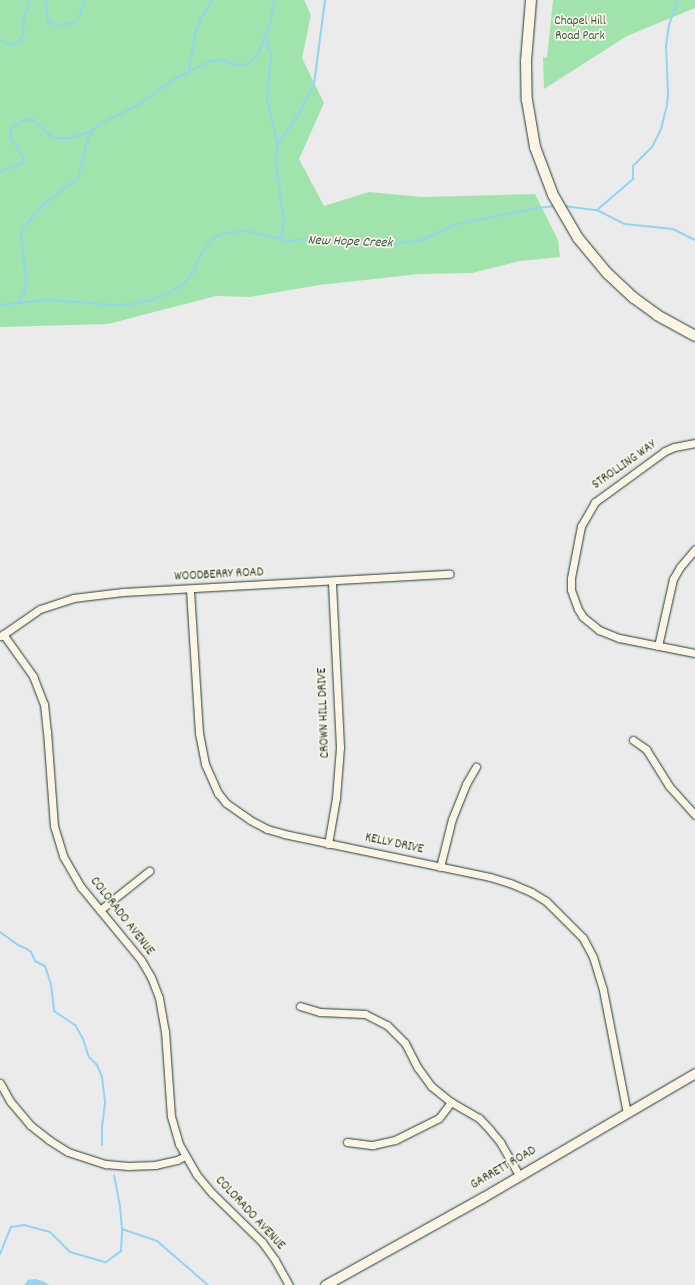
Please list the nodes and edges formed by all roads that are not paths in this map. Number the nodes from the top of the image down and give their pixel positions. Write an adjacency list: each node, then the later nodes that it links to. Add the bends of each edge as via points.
1 (531, 0): 2 (main road, via 526,61 527,100 533,139 545,178 559,208 597,263 620,286 657,315)
2 (695, 336)
3 (695, 444): 9 (street, STROLLING WAY, via 665,451 595,502 581,526 572,566 571,590 583,617 608,635)
4 (695, 549): 9 (street, via 673,579)
5 (450, 574): 6 (street, WOODBERRY ROAD)
6 (332, 581): 7 (street, WOODBERRY ROAD); 14 (street, CROWN HILL DRIVE, via 340,747 337,792)
7 (190, 590): 8 (street, WOODBERRY ROAD, via 123,592 73,598 40,609); 14 (street, KELLY DRIVE, via 199,733 205,764 218,792 226,803 267,829)
8 (2, 635): 17 (street, COLORADO AVENUE, via 33,676 44,704 54,826 63,856 75,878)
9 (658, 646): 10 (street, STROLLING WAY)
10 (695, 653)
11 (633, 740): 13 (street, via 646,748 669,786)
12 (476, 767): 15 (street, via 452,819)
13 (695, 815)
14 (328, 844): 15 (street, KELLY DRIVE)
15 (440, 867): 22 (street, KELLY DRIVE, via 490,877 531,892 558,912 583,938 593,957 603,990)
16 (150, 870): 17 (street)
17 (100, 910): 24 (street, COLORADO AVENUE, via 141,960 158,998 165,1031 171,1116)
18 (300, 1006): 21 (street, via 320,1012 358,1013 379,1020 405,1043 431,1086)
19 (695, 1074): 22 (street, GARRETT ROAD)
20 (0, 1083): 24 (street, via 26,1121 68,1152 106,1164 128,1166 155,1165)
21 (451, 1102): 23 (street, via 439,1118 396,1140 373,1145); 25 (street, via 480,1118 500,1142)
22 (627, 1113): 25 (street, GARRETT ROAD)
23 (347, 1142)
24 (185, 1156): 26 (street, COLORADO AVENUE, via 206,1186 270,1251)
25 (519, 1175): 27 (street, GARRETT ROAD)
26 (290, 1285)
27 (325, 1285)

